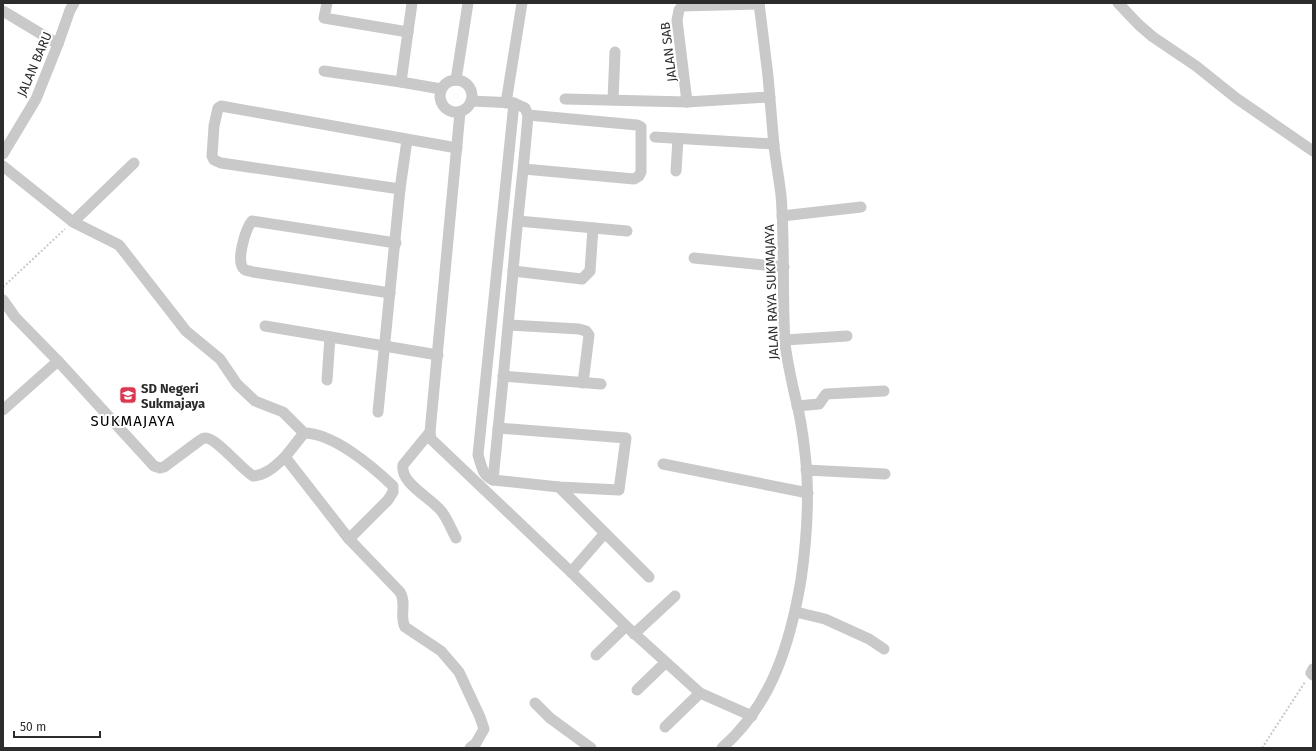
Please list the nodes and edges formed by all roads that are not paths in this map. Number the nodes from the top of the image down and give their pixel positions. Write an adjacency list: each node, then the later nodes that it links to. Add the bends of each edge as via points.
1 (74, 3): 10 (street, JALAN BARU)
2 (327, 3): 9 (street, via 324,18)
3 (412, 3): 9 (street)
4 (468, 3): 13 (street)
5 (522, 3): 21 (street)
6 (1118, 3): 29 (street, via 1153,37)
7 (759, 4): 16 (street, JALAN RAYA SUKMAJAYA); 20 (street, JALAN SAB, via 682,6 679,10 677,20)
8 (3, 11): 10 (street)
9 (408, 32): 14 (street)
10 (58, 44): 30 (street, JALAN BARU, via 36,99)
11 (615, 52): 18 (street)
12 (324, 71): 14 (street)
13 (456, 80): 15 (street, via 447,82); 19 (street, via 465,82 468,86 472,94)
14 (401, 82): 15 (street)
15 (441, 89): 22 (street, via 440,98 444,107 451,112)
16 (770, 97): 20 (street); 27 (street, JALAN RAYA SUKMAJAYA)
17 (565, 99): 18 (street)
18 (613, 100): 20 (street)
19 (471, 101): 21 (street); 22 (street, via 468,107)
20 (688, 102)
21 (510, 103): 23 (street, via 525,108); 71 (street, via 478,456 484,473)
22 (460, 112): 28 (street)
23 (528, 115): 33 (street); 33 (street, via 641,127 641,172 634,179)
24 (655, 137): 25 (street)
25 (678, 139): 27 (street); 34 (street)
26 (407, 140): 28 (street); 35 (street); 35 (street, via 221,106 218,108 214,126 212,156 221,163)
27 (774, 144): 37 (street, JALAN RAYA SUKMAJAYA)
28 (457, 148): 54 (street)
29 (1313, 151)
30 (3, 154)
31 (134, 163): 39 (street)
32 (3, 166): 39 (street)
33 (524, 169): 38 (street)
34 (676, 172)
35 (400, 189): 42 (street)
36 (860, 207): 37 (street)
37 (782, 216): 44 (street, JALAN RAYA SUKMAJAYA)
38 (518, 221): 40 (street); 45 (street)
39 (73, 222): 65 (street, via 119,246 186,331 220,359 237,384 255,401 283,412)
40 (593, 228): 41 (street); 45 (street, via 590,271 582,279)
41 (627, 231)
42 (396, 243): 46 (street); 46 (street, via 252,221 245,234 240,260 244,270 253,272)
43 (694, 258): 44 (street)
44 (784, 267): 52 (street, JALAN RAYA SUKMAJAYA)
45 (513, 271): 48 (street)
46 (390, 293): 53 (street)
47 (3, 300): 55 (street)
48 (509, 325): 56 (street); 58 (street, via 586,331 589,335)
49 (265, 326): 51 (street)
50 (847, 336): 52 (street)
51 (330, 337): 53 (street); 57 (street)
52 (785, 340): 61 (street, JALAN RAYA SUKMAJAYA)
53 (384, 346): 54 (street); 63 (street)
54 (438, 355): 66 (street)
55 (58, 361): 62 (street); 67 (street, via 154,466 164,467 204,438 210,439 226,451 241,468 253,476 271,470)
56 (503, 376): 58 (street); 64 (street)
57 (327, 380)
58 (583, 383): 59 (street)
59 (601, 384)
60 (884, 391): 61 (street, via 826,394 819,404)
61 (797, 406): 69 (street, JALAN RAYA SUKMAJAYA, via 802,426)
62 (3, 410)
63 (378, 412)
64 (498, 428): 71 (street); 72 (street, via 626,438 619,490)
65 (304, 432): 67 (street); 76 (street, via 323,436 352,452 393,486 393,492 388,500)
66 (430, 432): 75 (street, via 403,465 402,471 406,479 442,512); 77 (street, via 431,439 436,445)
67 (285, 457): 76 (street)
68 (663, 464): 73 (street)
69 (806, 470): 70 (street); 73 (street, JALAN RAYA SUKMAJAYA)
70 (885, 474)
71 (493, 480): 72 (street)
72 (559, 487): 74 (street)
73 (808, 493): 80 (street, JALAN RAYA SUKMAJAYA, via 807,525)
74 (605, 533): 77 (street); 78 (street)
75 (456, 538)
76 (349, 539): 91 (street, via 400,592 405,627 441,651 459,672 484,730)
77 (571, 572): 81 (street)
78 (649, 577)
79 (675, 596): 82 (street)
80 (796, 612): 83 (street, via 825,618); 89 (street, JALAN RAYA SUKMAJAYA, via 779,665)
81 (626, 626): 82 (street); 84 (street)
82 (634, 634): 85 (street)
83 (884, 649)
84 (596, 655)
85 (665, 663): 86 (street); 87 (street)
86 (637, 690)
87 (700, 693): 89 (street); 90 (street)
88 (535, 703): 92 (street, via 550,718)
89 (752, 716): 93 (street, JALAN RAYA SUKMAJAYA)
90 (664, 728)
91 (470, 748)
92 (591, 748)
93 (722, 748)

